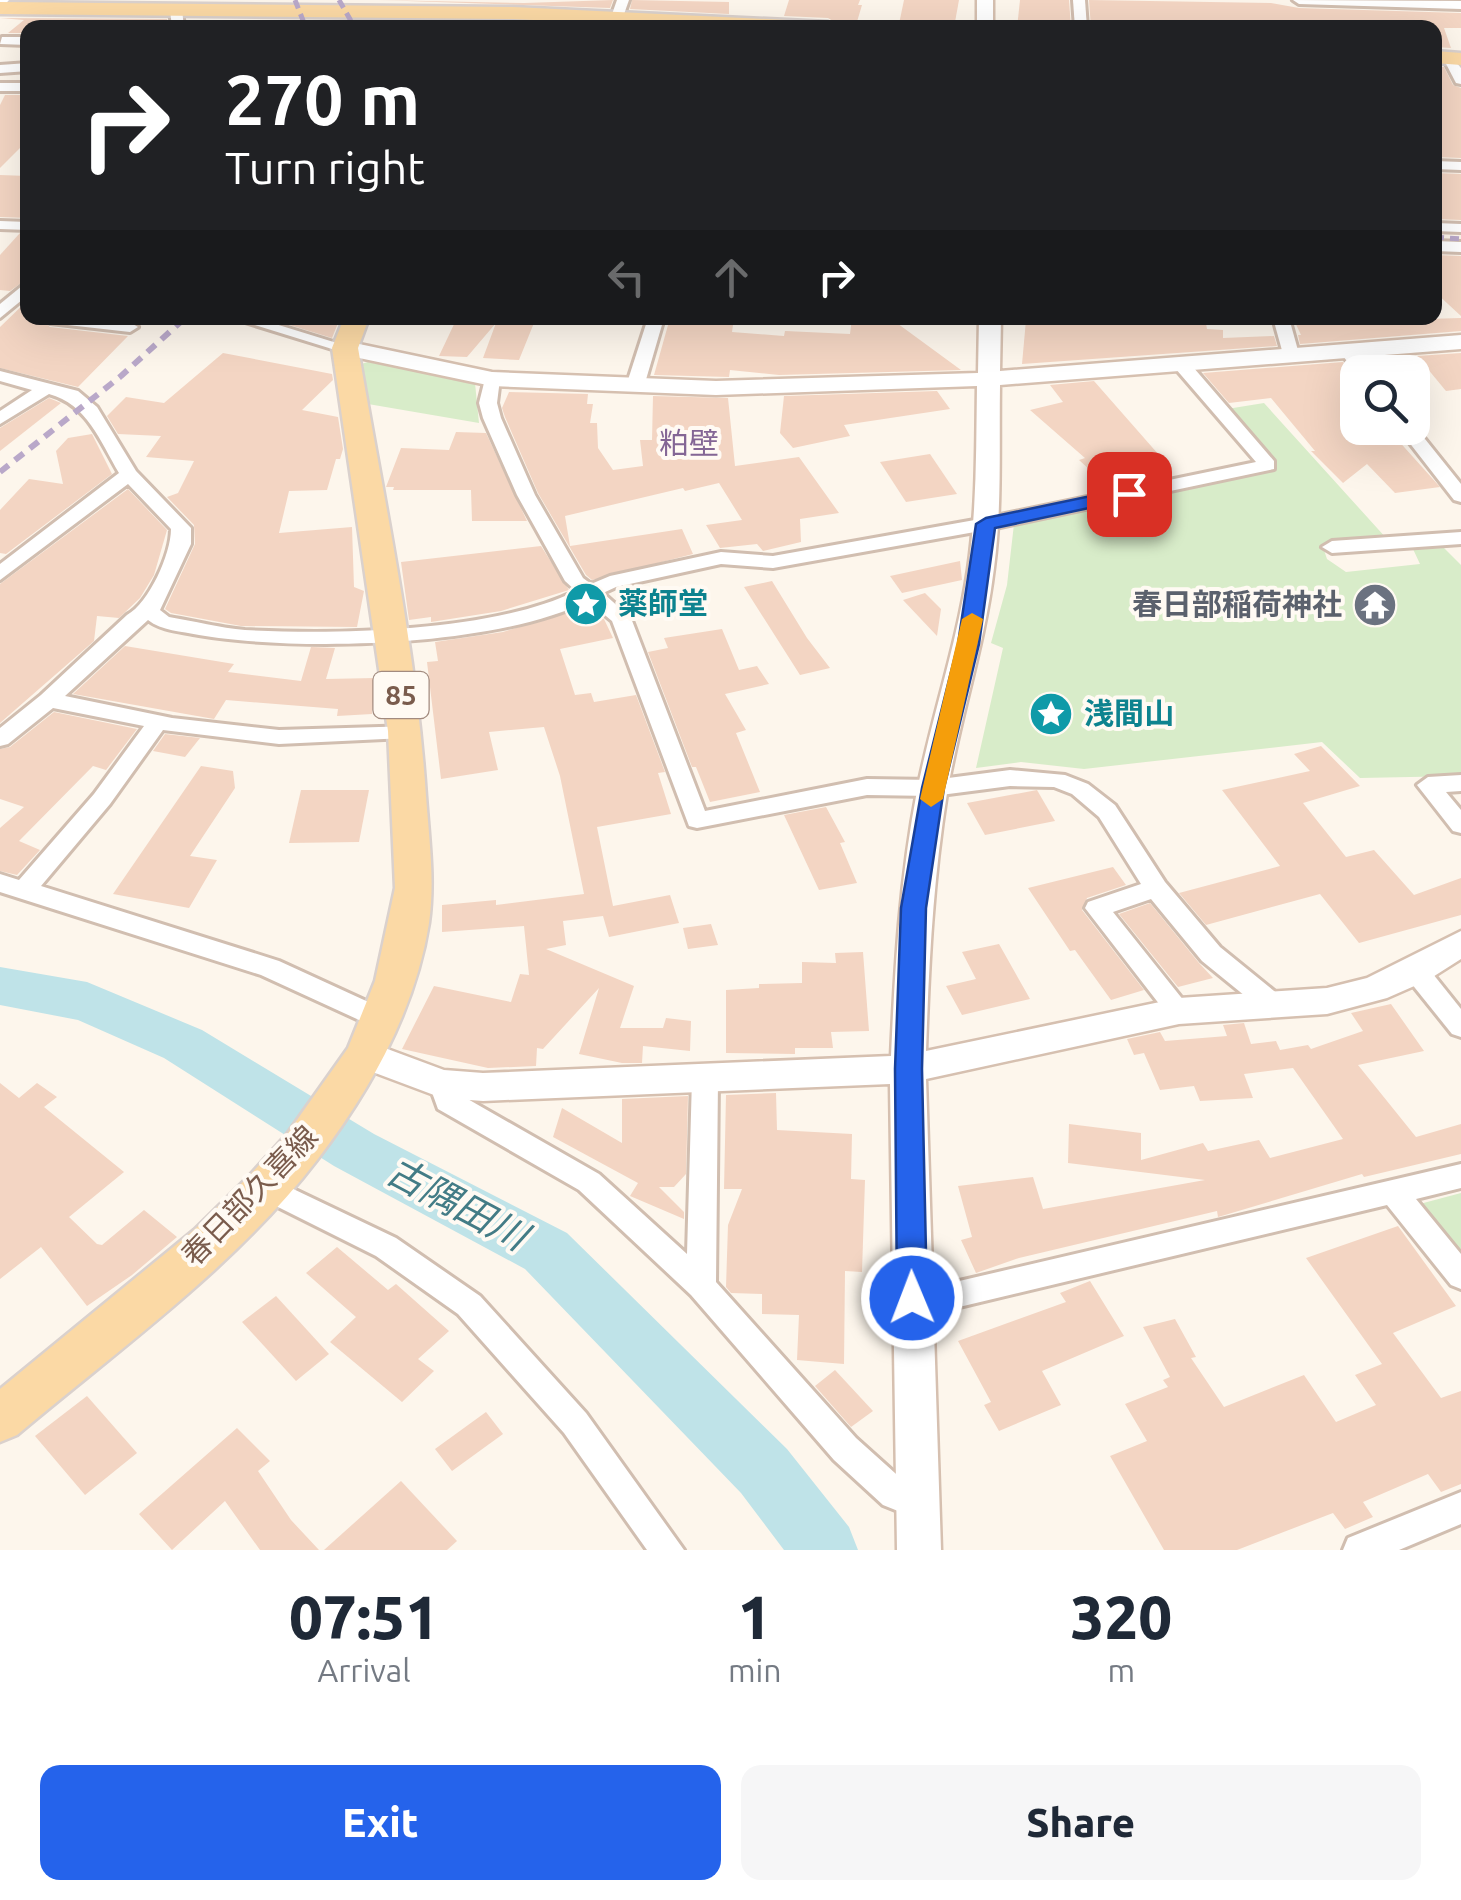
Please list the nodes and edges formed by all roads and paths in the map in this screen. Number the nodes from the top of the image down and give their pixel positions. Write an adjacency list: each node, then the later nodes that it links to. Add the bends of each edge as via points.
1 (1299, 0): 2 (street)
2 (1309, 0): 3 (street)
3 (1425, 2): 6 (street)
4 (1, 5): 8 (main road)
5 (359, 5): 8 (main road); 9 (main road)
6 (1461, 6)
7 (620, 9): 9 (main road); 10 (main road)
8 (170, 11)
9 (513, 13)
10 (740, 20)
11 (1448, 58): 12 (street)
12 (1461, 80)
13 (20, 294): 14 (street)
14 (1, 312)
15 (106, 325): 20 (street)
16 (292, 325): 21 (street)
17 (654, 325): 30 (street)
18 (990, 325): 29 (street)
19 (1283, 325): 24 (street)
20 (130, 328)
21 (351, 333): 28 (street); 42 (main road, 春日部久喜線 / 85)
22 (1461, 342): 23 (street)
23 (1347, 351): 24 (street); 25 (street)
24 (1291, 354): 26 (street)
25 (1350, 355)
26 (1181, 364): 29 (street); 36 (street, via 1268,465)
27 (0, 376): 31 (street)
28 (492, 378): 30 (street); 40 (street, via 492,418 526,496)
29 (990, 379): 30 (street, via 825,388); 36 (street)
30 (636, 383)
31 (46, 388): 32 (street); 34 (street, via 72,395 91,412)
32 (0, 419)
33 (1420, 445): 35 (street)
34 (129, 474): 39 (street); 41 (street, via 182,528)
35 (1461, 496)
36 (986, 524): 40 (street, via 773,562 721,558); 48 (street, via 968,644)
37 (1461, 538): 38 (street)
38 (1332, 547)
39 (0, 574)
40 (586, 593): 42 (street, via 524,618); 48 (street, via 622,618 697,820 867,787)
41 (149, 611): 42 (street, via 162,622 242,636); 43 (street)
42 (392, 636): 45 (main road, 春日部久喜線 / 85)
43 (49, 700): 44 (street); 46 (street)
44 (158, 722): 45 (street, via 279,738); 50 (street, via 102,799)
45 (405, 731): 56 (main road, 春日部久喜線 / 85, via 414,888 404,946)
46 (0, 739)
47 (1461, 784): 49 (street, via 1428,785)
48 (933, 788): 51 (street, via 1010,778 1057,780 1080,789 1107,811); 59 (street, via 914,908)
49 (1461, 824)
50 (12, 886): 56 (street, via 270,968)
51 (1156, 888): 54 (street, via 1211,954); 55 (street, via 1097,908)
52 (1461, 944): 53 (street)
53 (1416, 972): 54 (street, via 1327,1001); 57 (street)
54 (1275, 1006): 55 (street)
55 (1179, 1011): 59 (street)
56 (379, 1018): 58 (main road, 春日部久喜線 / 85)
57 (1461, 1027)
58 (361, 1061): 61 (street); 63 (main road, 春日部久喜線 / 85)
59 (908, 1069): 60 (street); 67 (street)
60 (705, 1079): 61 (street); 66 (street)
61 (442, 1084): 66 (street, via 448,1101 589,1182)
62 (1461, 1176): 64 (street)
63 (266, 1188): 68 (main road, 春日部久喜線 / 85, via 210,1244); 71 (street, via 386,1247 469,1306 576,1423)
64 (1395, 1194): 65 (street); 67 (street, via 955,1295)
65 (1461, 1276)
66 (701, 1286): 69 (street, via 846,1450 894,1494)
67 (912, 1298): 69 (street)
68 (0, 1419)
69 (918, 1503): 72 (street)
70 (1461, 1508): 73 (street)
71 (666, 1550)
72 (918, 1550)
73 (1360, 1550)

